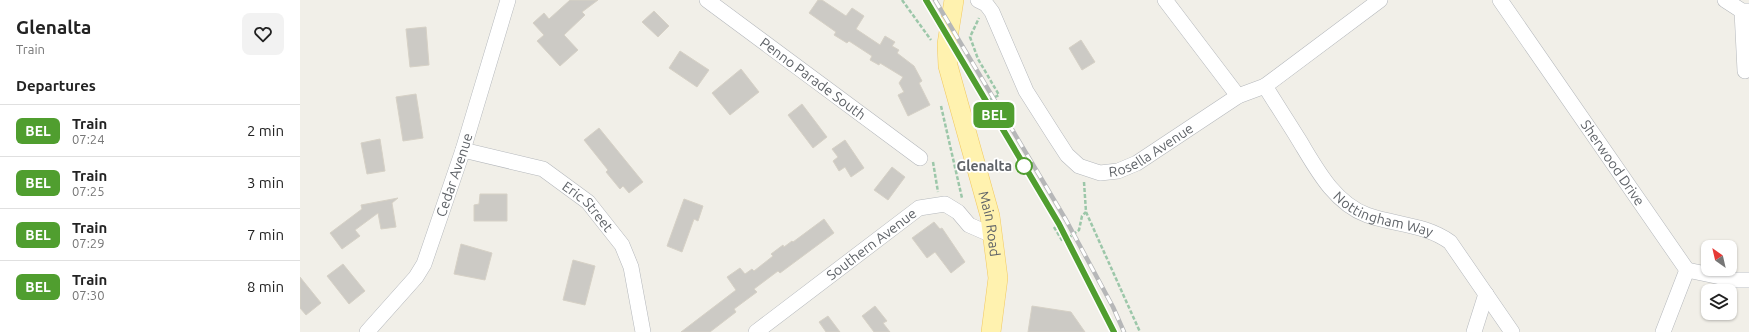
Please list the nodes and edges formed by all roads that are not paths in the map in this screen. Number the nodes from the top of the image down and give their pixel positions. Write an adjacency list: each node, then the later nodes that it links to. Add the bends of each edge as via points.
1 (508, 0): 14 (street, Cedar Avenue)
2 (707, 0): 15 (street, Penno Parade South)
3 (954, 0): 16 (main road, Main Road, via 947,52 948,66 990,216)
4 (1165, 0): 13 (street)
5 (1380, 0): 9 (street, Rosella Avenue)
6 (1500, 0): 17 (street, Sherwood Drive)
7 (1725, 0): 10 (street)
8 (982, 2): 13 (street, Rosella Avenue, via 992,12 1026,91 1067,155 1084,168 1100,173 1112,172 1138,163)
9 (1360, 6): 12 (street, Rosella Avenue)
10 (1745, 11): 11 (street)
11 (1746, 72)
12 (1265, 86): 13 (street, Rosella Avenue); 19 (street, Nottingham Way, via 1323,179 1339,198 1367,215 1439,234 1450,242)
13 (1238, 96)
14 (463, 150): 20 (street, Cedar Avenue, via 424,264 416,277); 21 (street, Eric Street, via 543,169 588,202 622,245 631,267)
15 (920, 158)
16 (992, 234): 22 (street, Southern Avenue, via 969,226 958,212 946,204 919,208); 23 (main road, Main Road, via 998,278)
17 (1687, 270): 18 (street, via 1735,280); 26 (street)
18 (1749, 280)
19 (1486, 294): 24 (street); 25 (street, Nottingham Way)
20 (367, 332)
21 (643, 332)
22 (756, 332)
23 (991, 332)
24 (1474, 332)
25 (1512, 332)
26 (1663, 332)

